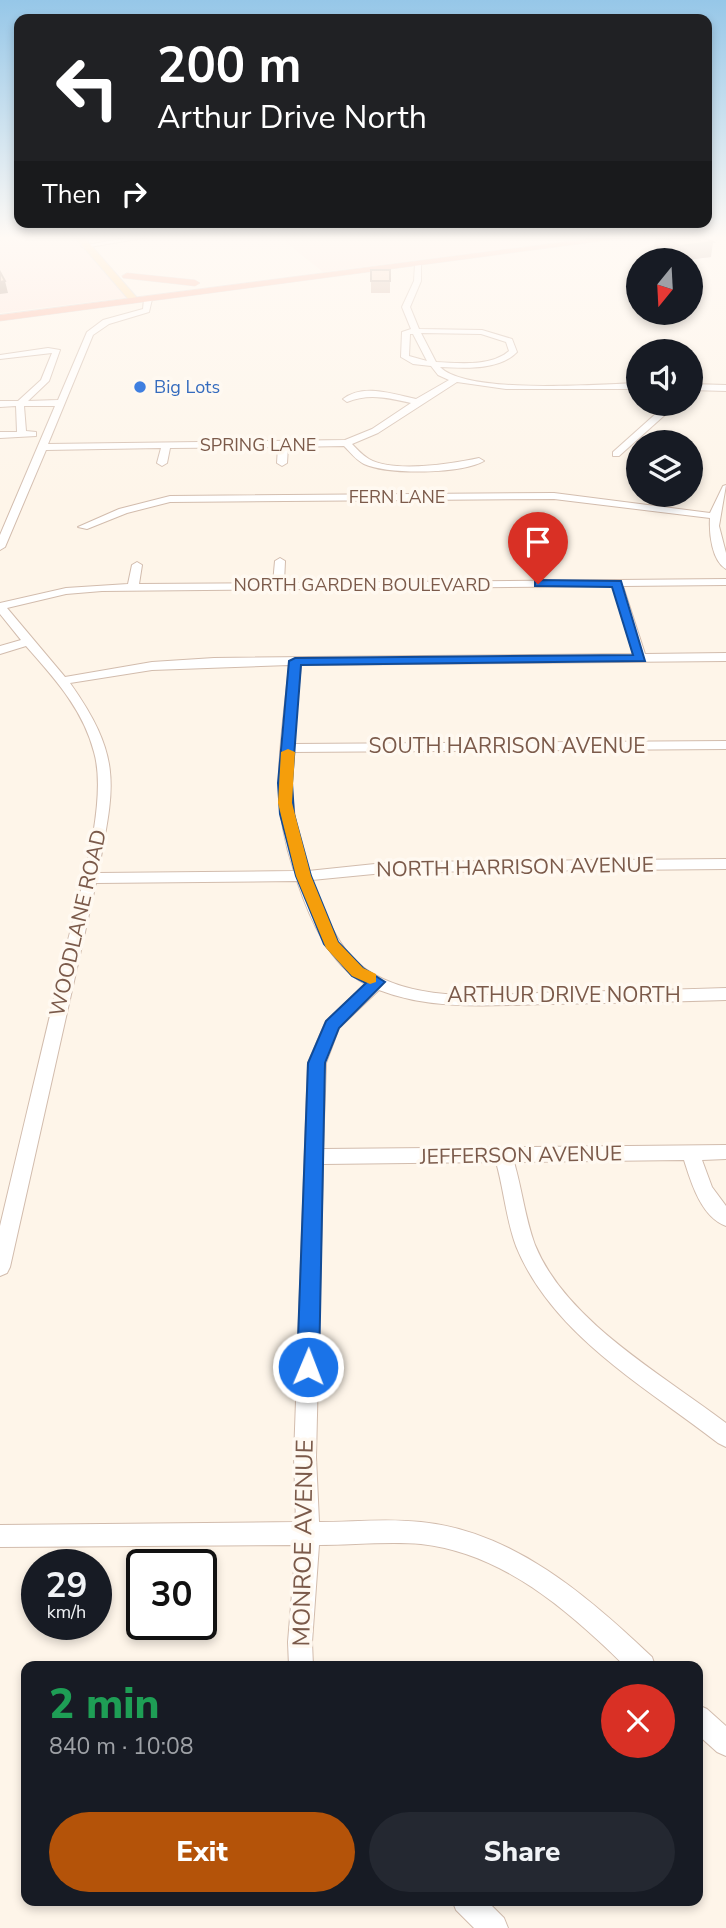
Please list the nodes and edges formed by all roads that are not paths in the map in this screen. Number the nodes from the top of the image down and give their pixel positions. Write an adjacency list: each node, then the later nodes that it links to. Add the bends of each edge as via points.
1 (88, 325): 5 (highway)
2 (101, 325): 5 (street)
3 (414, 325): 4 (street)
4 (417, 331): 8 (street); 8 (street, via 404,334 405,357); 8 (street, via 489,333 506,338 512,346 510,357 497,362)
5 (86, 338): 6 (street); 15 (street)
6 (64, 349): 7 (street); 17 (street, via 45,381)
7 (0, 357)
8 (435, 364): 9 (street)
9 (455, 380): 10 (street, via 484,385); 14 (street, SPRING LANE)
10 (626, 386)
11 (703, 387): 12 (street)
12 (726, 388)
13 (347, 399): 14 (street, via 362,394)
14 (416, 402): 22 (street, SPRING LANE, via 366,438)
15 (60, 403): 17 (street); 20 (street)
16 (0, 404): 17 (street)
17 (20, 404): 19 (street)
18 (658, 416): 26 (street)
19 (22, 434): 20 (street); 21 (street)
20 (47, 434): 25 (street)
21 (0, 435)
22 (346, 443): 23 (street, SPRING LANE); 27 (street, via 367,462 380,465)
23 (283, 445): 24 (street, SPRING LANE); 29 (street)
24 (166, 446): 25 (street, SPRING LANE); 28 (street)
25 (42, 447): 33 (street)
26 (616, 454)
27 (479, 461)
28 (162, 463)
29 (282, 463)
30 (726, 488): 31 (street)
31 (713, 516): 32 (street, FERN LANE, via 554,496 170,499); 37 (street, via 714,534)
32 (83, 527)
33 (4, 530): 34 (street)
34 (0, 547)
35 (280, 561): 40 (street)
36 (137, 565): 41 (street)
37 (726, 566)
38 (726, 582): 39 (street, NORTH GARDEN BOULEVARD)
39 (617, 583): 40 (street, NORTH GARDEN BOULEVARD); 46 (street)
40 (278, 585): 41 (street, NORTH GARDEN BOULEVARD)
41 (132, 587): 42 (street, NORTH GARDEN BOULEVARD, via 66,591)
42 (0, 606): 43 (street, WOODLANE ROAD)
43 (28, 642): 44 (street); 48 (street, WOODLANE ROAD)
44 (0, 650)
45 (726, 657): 46 (street)
46 (640, 658): 47 (street)
47 (295, 661): 48 (street, via 152,666); 50 (street, ARTHUR DRIVE NORTH)
48 (60, 681): 53 (street, WOODLANE ROAD, via 88,721 103,761 104,801)
49 (726, 745): 50 (street, SOUTH HARRISON AVENUE)
50 (289, 748): 52 (street, ARTHUR DRIVE NORTH, via 285,803)
51 (726, 864): 52 (street, NORTH HARRISON AVENUE, via 394,867)
52 (303, 876): 53 (street, NORTH HARRISON AVENUE); 54 (street, ARTHUR DRIVE NORTH, via 332,944 358,972)
53 (90, 878): 61 (street, WOODLANE ROAD)
54 (377, 982): 55 (street, ARTHUR DRIVE NORTH, via 403,992 492,999); 59 (street, MONROE AVENUE, via 325,1037 317,1063)
55 (726, 994)
56 (726, 1152): 57 (street, JEFFERSON AVENUE)
57 (691, 1153): 58 (street, JEFFERSON AVENUE); 60 (street, via 702,1186)
58 (503, 1156): 59 (street, JEFFERSON AVENUE); 62 (street, via 513,1212 525,1244 559,1298 612,1349)
59 (316, 1157): 64 (street, MONROE AVENUE, via 305,1457)
60 (726, 1218)
61 (0, 1267)
62 (726, 1436)
63 (0, 1536): 64 (street)
64 (308, 1536): 65 (street, MONROE AVENUE); 66 (street, via 421,1533 492,1552 570,1598)
65 (301, 1661)
66 (638, 1661)
67 (703, 1722): 68 (street)
68 (726, 1743)
69 (472, 1906): 70 (street)
70 (494, 1928)

